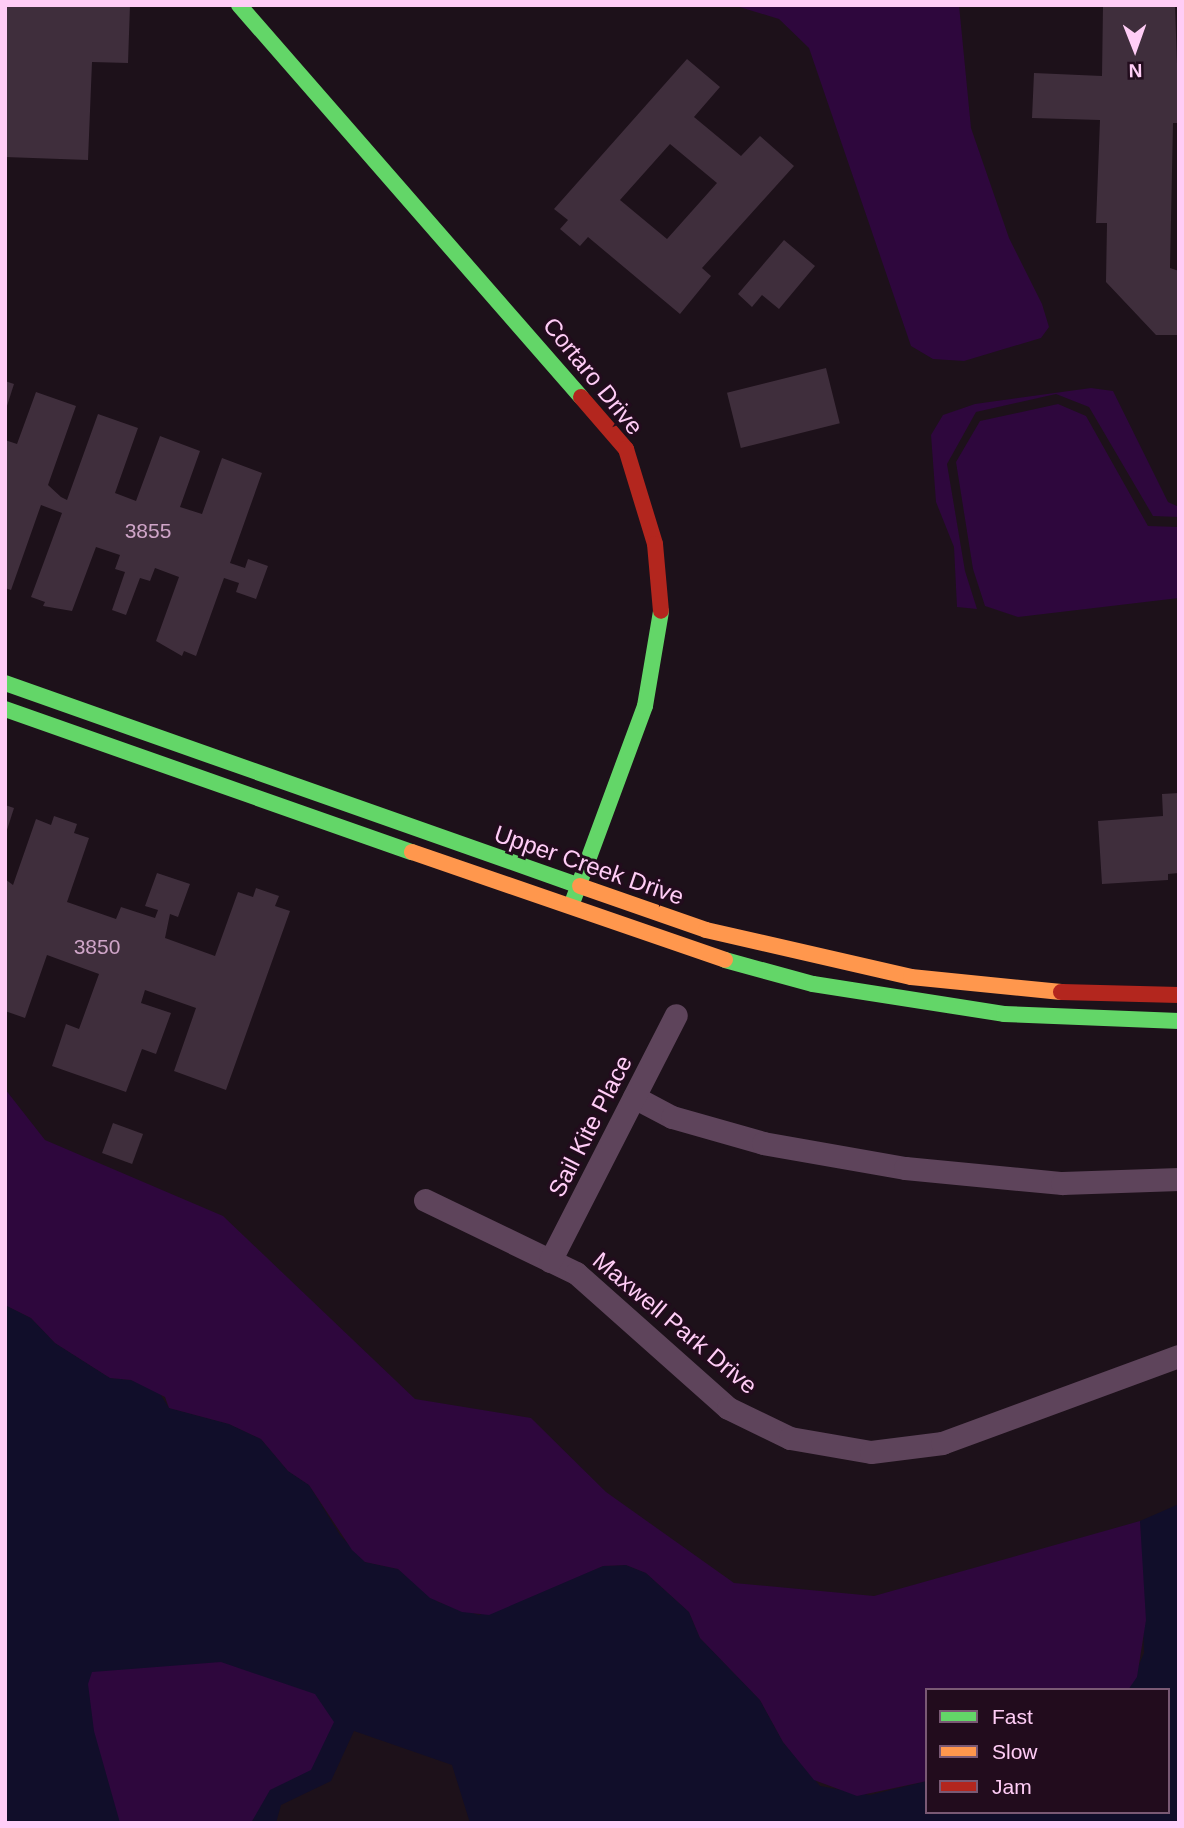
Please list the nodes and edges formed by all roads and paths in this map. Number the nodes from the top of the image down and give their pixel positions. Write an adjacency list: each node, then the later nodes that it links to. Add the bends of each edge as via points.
1 (239, 5): 4 (street, Cortaro Drive, via 626,449 655,544 662,619 645,706)
2 (5, 683): 4 (street, Upper Creek Drive)
3 (5, 709): 5 (street, Upper Creek Drive)
4 (578, 886): 5 (street, Cortaro Drive); 6 (street, Upper Creek Drive, via 706,930 911,977 1018,991)
5 (571, 906): 8 (street, Upper Creek Drive, via 694,952 904,1002 1004,1014)
6 (1179, 995)
7 (676, 1015): 9 (street, Sail Kite Place)
8 (1179, 1021)
9 (634, 1097): 10 (street, via 672,1117 763,1143 905,1168 1062,1183); 12 (street, Sail Kite Place)
10 (1179, 1179)
11 (425, 1200): 12 (street, Maxwell Park Drive)
12 (551, 1261): 13 (street, Maxwell Park Drive, via 576,1273 728,1408 790,1438 871,1452 942,1443)
13 (1179, 1356)

